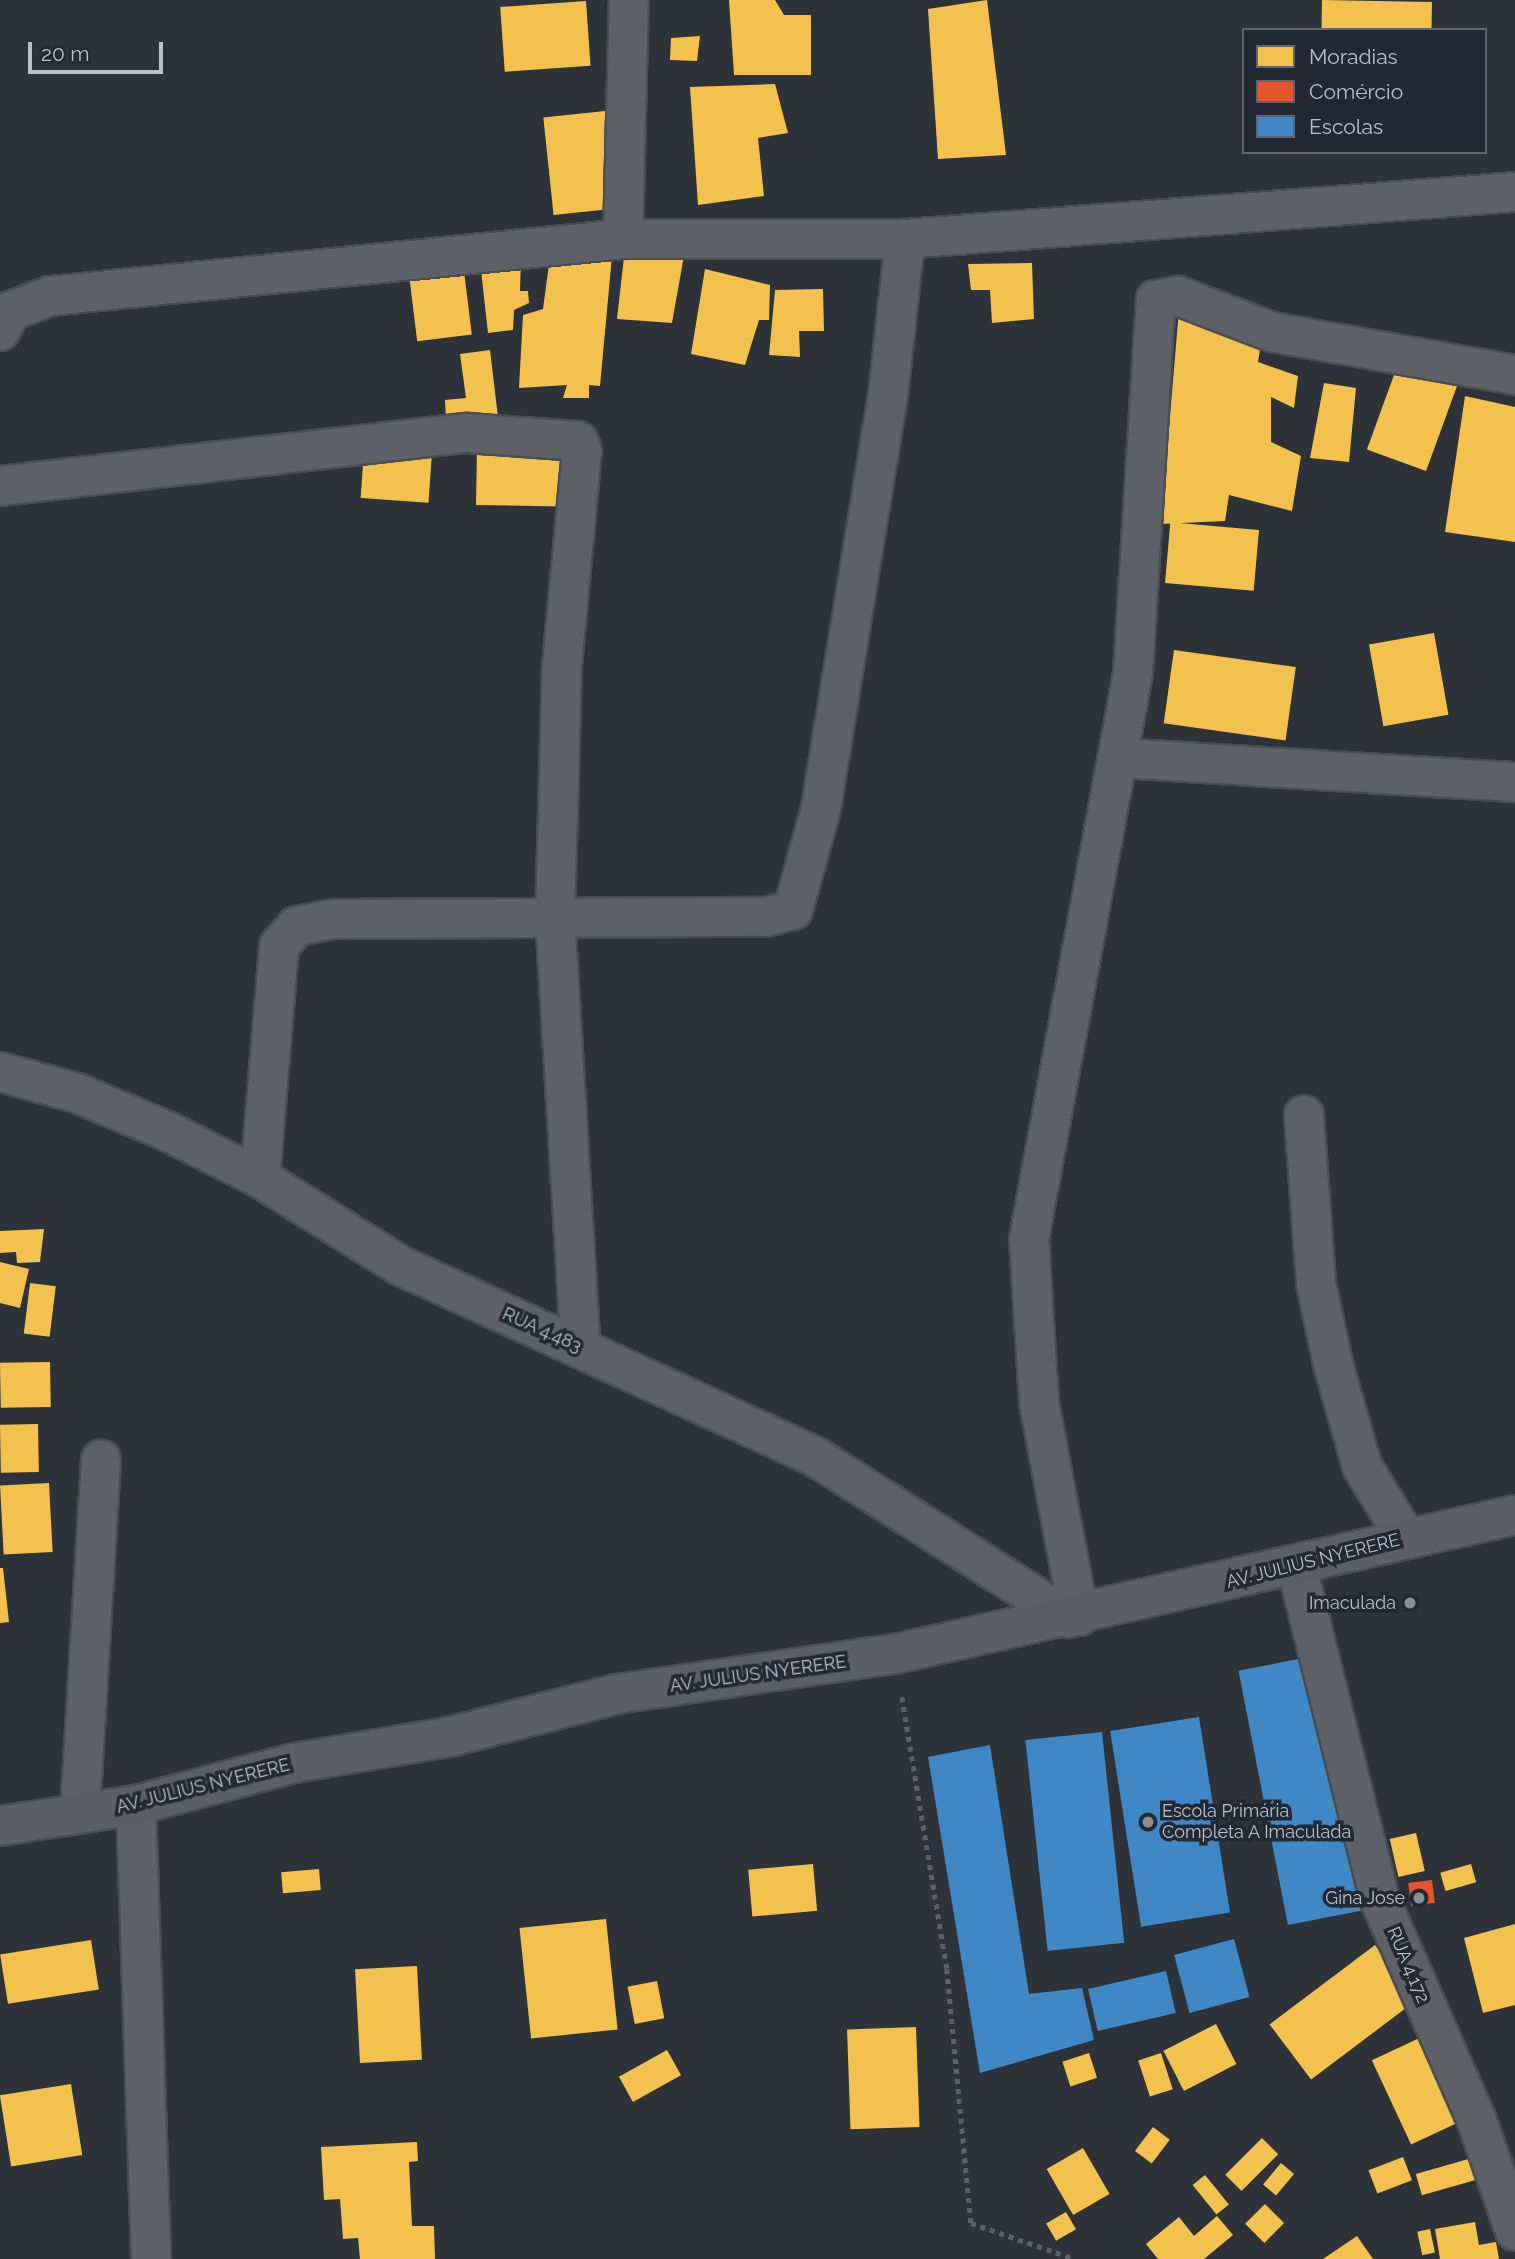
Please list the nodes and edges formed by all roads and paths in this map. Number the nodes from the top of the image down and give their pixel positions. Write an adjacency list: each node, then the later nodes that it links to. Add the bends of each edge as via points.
1 (629, 0): 3 (street)
2 (1515, 192): 4 (street)
3 (623, 239): 4 (street); 5 (street, via 50,296 11,311)
4 (905, 239): 10 (street, via 888,396 800,897 793,910 766,917)
5 (0, 331)
6 (1515, 375): 8 (street, via 1272,332 1161,295 1149,367 1133,673)
7 (0, 486): 10 (street, via 468,433 578,441 582,450 562,667)
8 (1120, 758): 9 (street); 19 (street, via 1029,1239 1039,1402)
9 (1515, 782)
10 (555, 916): 13 (street, via 334,919 286,932 276,968); 14 (street)
11 (0, 1072): 13 (street, RUA 4.483, via 77,1093)
12 (1304, 1115): 17 (street, via 1316,1283 1333,1364 1362,1466)
13 (260, 1178): 14 (street, RUA 4.483, via 401,1266)
14 (581, 1348): 19 (street, RUA 4.483, via 816,1457)
15 (101, 1460): 22 (street)
16 (1515, 1514): 17 (main road, AV. JULIUS NYERERE)
17 (1406, 1538): 18 (main road, AV. JULIUS NYERERE)
18 (1297, 1568): 19 (main road, AV. JULIUS NYERERE); 24 (street, RUA 4.172, via 1380,1900 1477,2121)
19 (1074, 1617): 20 (main road, AV. JULIUS NYERERE)
20 (895, 1654): 21 (main road, AV. JULIUS NYERERE, via 616,1694 449,1737 294,1763); 26 (path, via 947,1969 971,2223)
21 (136, 1805): 22 (main road, AV. JULIUS NYERERE); 25 (street)
22 (80, 1813): 23 (main road, AV. JULIUS NYERERE)
23 (0, 1826)
24 (1515, 2231)
25 (151, 2259)
26 (1075, 2259)

